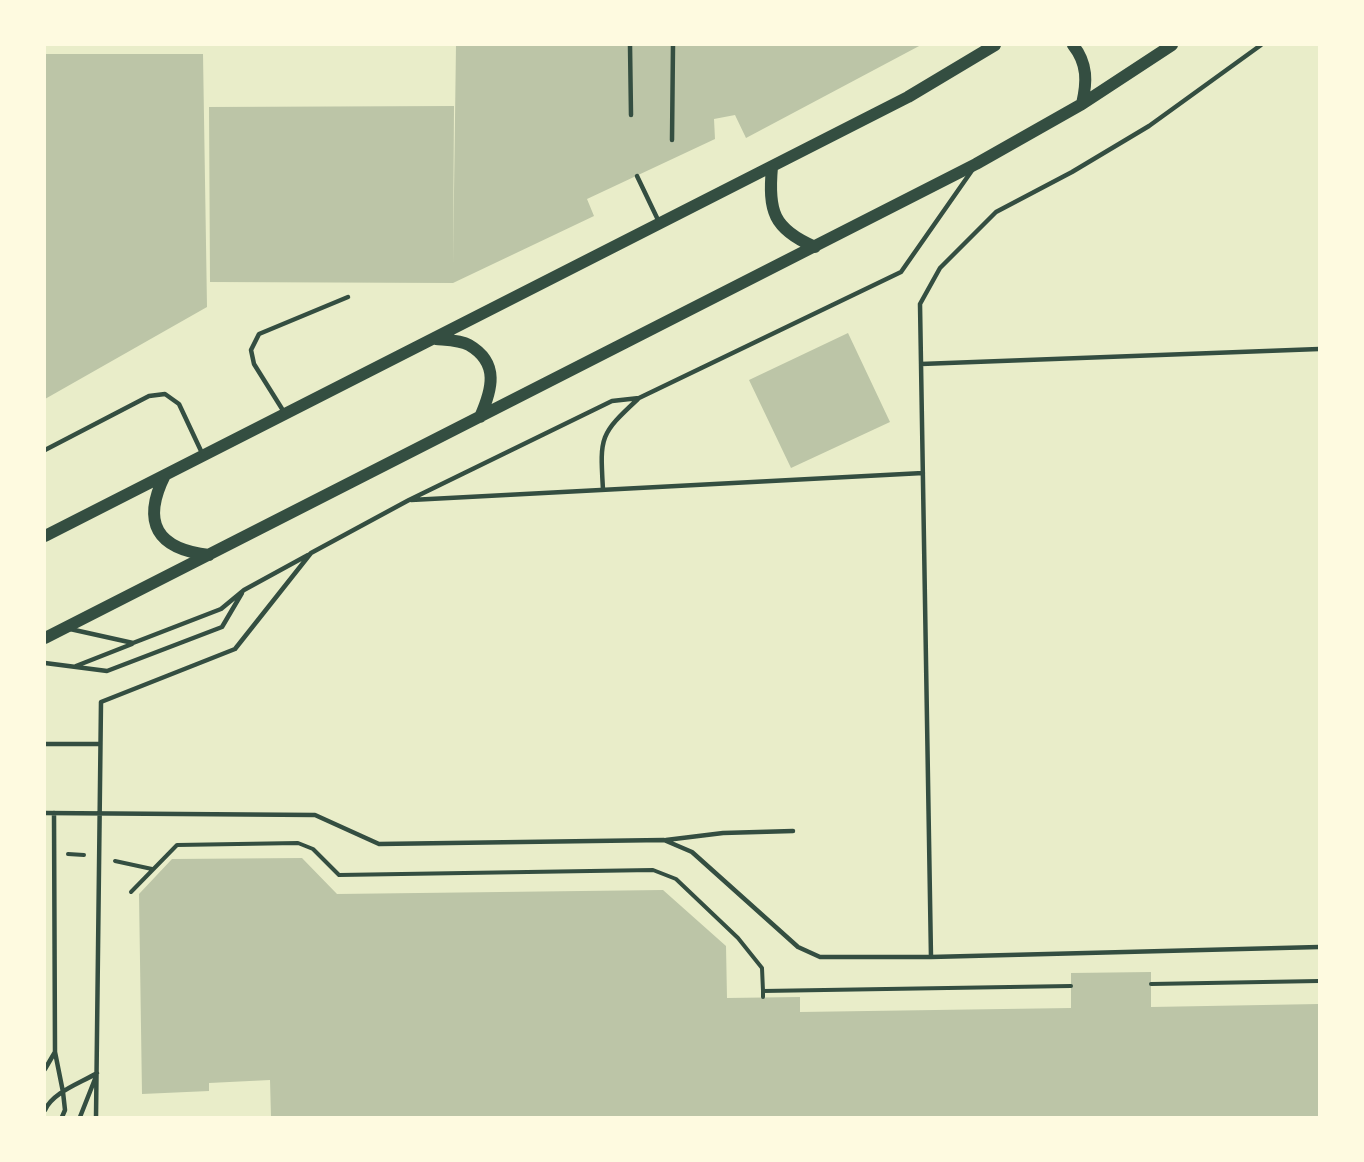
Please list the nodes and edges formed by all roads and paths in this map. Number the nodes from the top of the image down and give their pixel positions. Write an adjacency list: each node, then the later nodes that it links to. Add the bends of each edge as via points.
1 (630, 45): 8 (lane)
2 (673, 45): 9 (lane)
3 (995, 45): 11 (main road, via 908,98)
4 (1073, 45): 7 (main road, via 1083,58 1087,85)
5 (1172, 45): 7 (main road)
6 (1261, 45): 18 (lane, via 1149,126 996,212 940,268 920,304)
7 (1082, 104): 10 (main road)
8 (631, 115)
9 (672, 140)
10 (976, 164): 14 (main road); 19 (lane, via 902,272)
11 (772, 167): 13 (main road); 14 (main road, via 769,195 775,216 783,230)
12 (637, 176): 13 (lane)
13 (660, 224): 16 (main road)
14 (815, 247): 21 (main road)
15 (348, 297): 20 (lane, via 259,334 251,350 254,364)
16 (436, 339): 20 (main road); 21 (main road, via 467,344 482,356 490,372 491,392)
17 (1319, 349): 18 (lane)
18 (921, 364): 24 (lane)
19 (639, 398): 26 (lane, via 610,424 600,444); 27 (lane, via 612,401)
20 (286, 414): 23 (main road)
21 (480, 417): 30 (main road)
22 (45, 450): 23 (lane, via 149,396 165,394 179,404)
23 (204, 456): 25 (main road)
24 (923, 473): 26 (lane); 46 (lane)
25 (165, 475): 28 (main road); 30 (main road, via 154,496 155,522 165,542 183,552)
26 (603, 489): 27 (lane)
27 (409, 500): 29 (lane)
28 (45, 536)
29 (311, 553): 31 (lane); 38 (lane, via 236,649 101,702)
30 (209, 555): 32 (main road)
31 (244, 590): 34 (lane, via 221,609); 36 (lane, via 222,627 107,672)
32 (64, 628): 33 (main road); 34 (lane)
33 (45, 638)
34 (133, 643): 36 (lane)
35 (45, 663): 36 (lane)
36 (74, 667)
37 (45, 744): 38 (lane)
38 (100, 744): 41 (lane)
39 (45, 813): 40 (lane)
40 (54, 813): 41 (lane); 52 (lane)
41 (101, 814): 43 (lane, via 315,815 379,844); 54 (lane)
42 (792, 831): 43 (lane)
43 (664, 840): 46 (lane, via 692,852 798,947 820,957)
44 (131, 892): 50 (path, via 177,845 298,843 313,849 339,875 653,870 676,879 738,938 762,968)
45 (1319, 947): 46 (lane)
46 (931, 957)
47 (1319, 981): 48 (path)
48 (1151, 984)
49 (1071, 986): 50 (path)
50 (763, 991): 51 (path)
51 (763, 997)
52 (55, 1052): 53 (lane); 55 (lane)
53 (45, 1069)
54 (98, 1073): 55 (lane); 58 (lane); 59 (lane)
55 (63, 1092): 56 (lane); 57 (lane)
56 (45, 1110)
57 (62, 1117)
58 (80, 1117)
59 (96, 1117)

